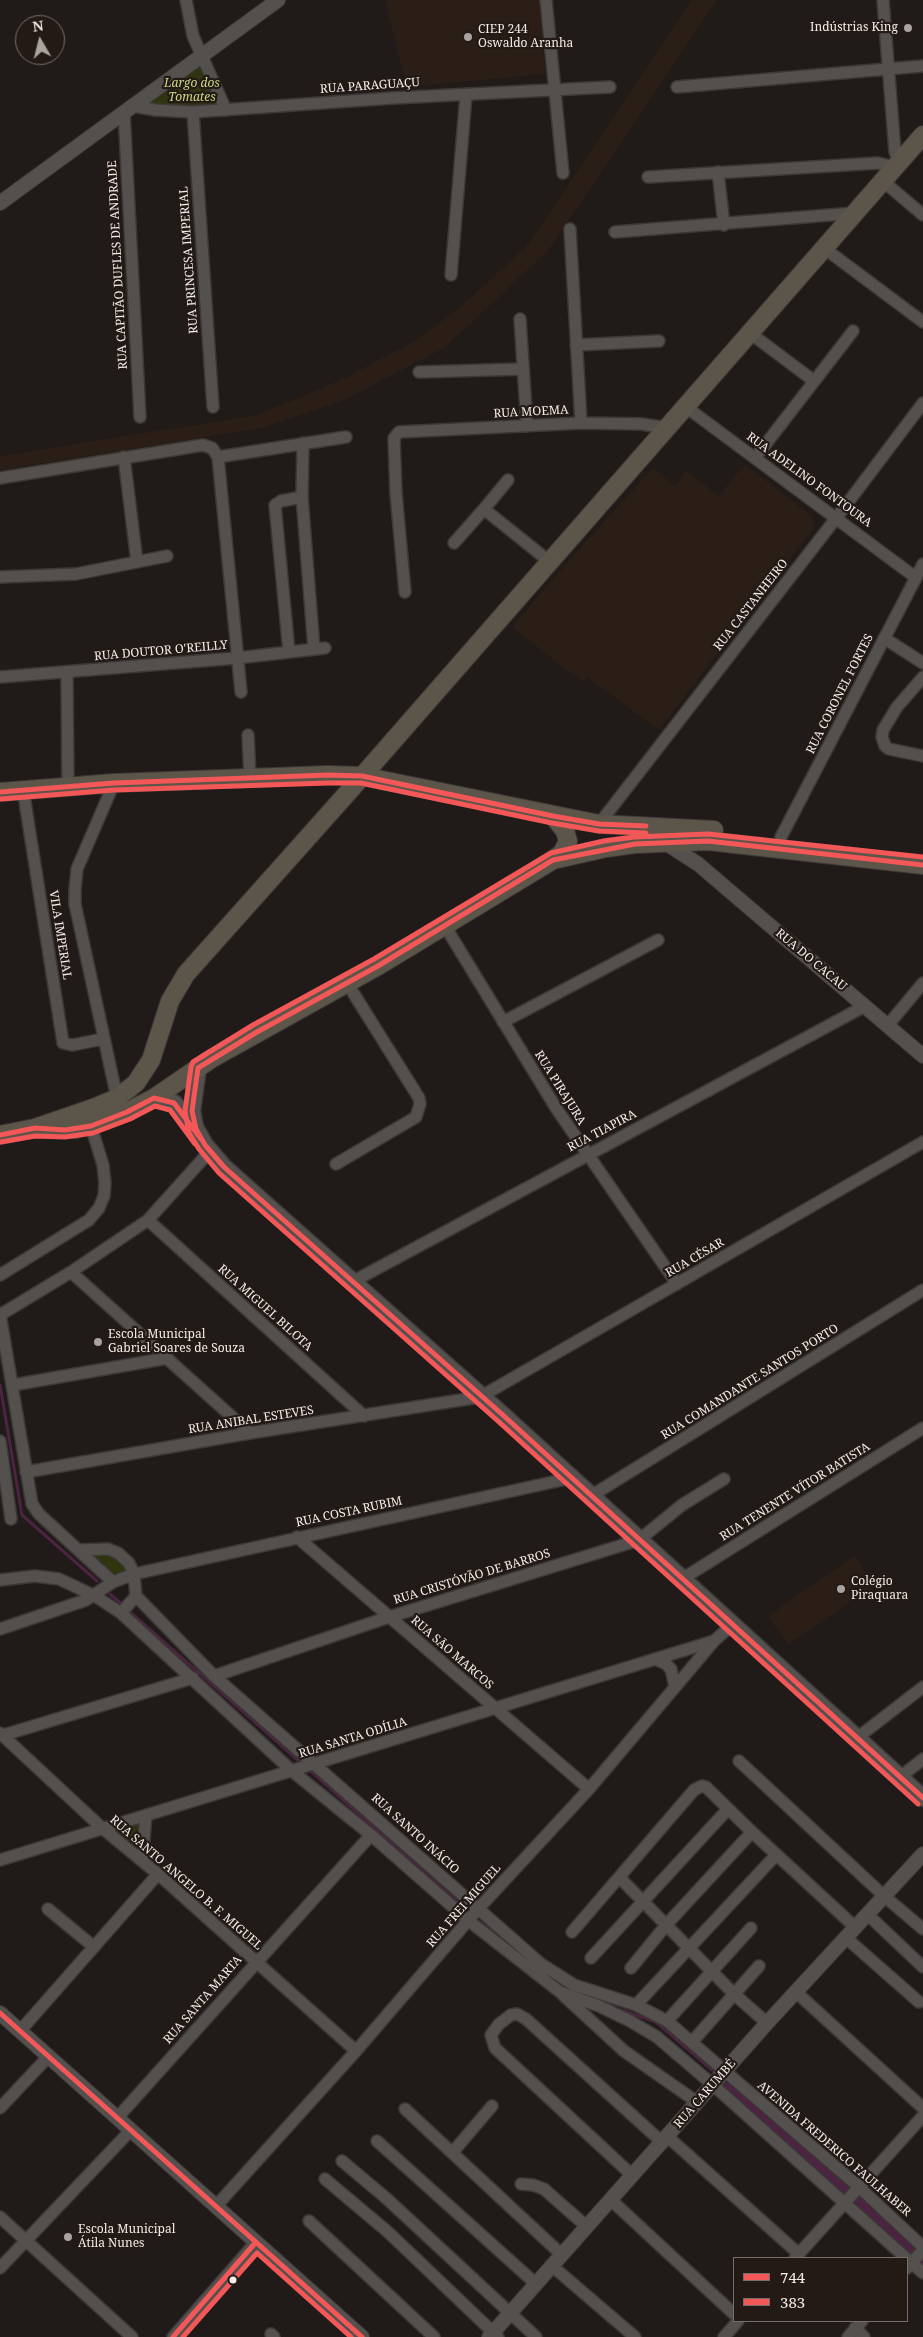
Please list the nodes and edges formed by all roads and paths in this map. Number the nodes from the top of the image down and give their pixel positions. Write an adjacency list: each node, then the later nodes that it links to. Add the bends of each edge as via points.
1 (186, 0): 5 (street, via 193,36)
2 (278, 0): 5 (street)
3 (546, 0): 10 (street)
4 (883, 0): 7 (street)
5 (202, 56): 12 (street); 13 (street)
6 (923, 66): 7 (street)
7 (889, 69): 9 (street); 16 (street)
8 (610, 87): 10 (street, RUA PARAGUAÇU)
9 (677, 87)
10 (554, 90): 11 (street, RUA PARAGUAÇU); 18 (street)
11 (466, 94): 13 (street, RUA PARAGUAÇU); 28 (street)
12 (129, 109): 14 (street, RUA PARAGUAÇU); 21 (street); 41 (street, RUA CAPITÃO DUFLES DE ANDRADE)
13 (226, 110): 14 (street, RUA PARAGUAÇU)
14 (192, 112): 39 (street, RUA PRINCESA IMPERIAL)
15 (923, 135): 16 (main road)
16 (897, 164): 17 (street); 20 (main road)
17 (718, 172): 19 (street); 24 (street)
18 (563, 173)
19 (648, 177)
20 (883, 181): 22 (main road); 23 (street)
21 (0, 203)
22 (855, 213): 24 (street); 27 (main road)
23 (923, 215)
24 (724, 225): 26 (street)
25 (570, 229): 34 (street)
26 (615, 232)
27 (824, 248): 30 (street); 32 (main road)
28 (451, 275)
29 (520, 319): 35 (street)
30 (923, 322)
31 (853, 331): 37 (street)
32 (750, 333): 37 (street); 40 (main road)
33 (659, 341): 34 (street)
34 (576, 345): 42 (street)
35 (523, 369): 36 (street); 43 (street)
36 (419, 372)
37 (814, 381): 49 (street)
38 (923, 403): 54 (street, RUA CASTANHEIRO)
39 (213, 407)
40 (686, 407): 44 (main road); 49 (street, RUA ADELINO FONTOURA)
41 (140, 417)
42 (581, 423): 43 (street, RUA MOEMA); 44 (street, RUA MOEMA)
43 (527, 426): 62 (street, RUA MOEMA, via 396,434 396,493)
44 (668, 428): 58 (main road)
45 (346, 436): 46 (street)
46 (303, 443): 47 (street); 52 (street)
47 (218, 456): 48 (street, via 212,448 203,445); 65 (street)
48 (124, 457): 50 (street); 57 (street)
49 (755, 458): 54 (street, RUA ADELINO FONTOURA)
50 (0, 478)
51 (508, 480): 53 (street)
52 (302, 497): 64 (street, via 275,505); 64 (street, RUA DOUTOR O'REILLY, via 319,648)
53 (484, 509): 55 (street); 58 (street)
54 (837, 517): 60 (street, RUA ADELINO FONTOURA); 82 (street, RUA CASTANHEIRO)
55 (454, 543)
56 (167, 556): 57 (street)
57 (137, 562): 61 (street, via 76,574)
58 (550, 562): 74 (main road)
59 (923, 564): 60 (street, RUA CORONEL FORTES)
60 (915, 576): 63 (street, RUA CORONEL FORTES)
61 (0, 577)
62 (405, 592)
63 (884, 638): 66 (street); 83 (street, RUA CORONEL FORTES)
64 (289, 652): 65 (street, RUA DOUTOR O'REILLY)
65 (237, 658): 67 (street, RUA DOUTOR O'REILLY); 70 (street)
66 (923, 663)
67 (67, 674): 68 (street, RUA DOUTOR O'REILLY); 77 (street)
68 (0, 677)
69 (923, 677): 72 (street, via 888,720 882,737 889,749)
70 (241, 692)
71 (248, 735): 75 (street)
72 (923, 756)
73 (328, 775): 74 (main road); 75 (main road); 80 (main road, via 339,785)
74 (362, 776): 80 (main road); 81 (main road)
75 (250, 778): 76 (main road)
76 (114, 783): 77 (main road); 98 (street, via 77,869 75,890)
77 (68, 786): 78 (main road)
78 (23, 789): 79 (main road); 98 (street, VILA IMPERIAL, via 63,1043 72,1045)
79 (0, 792)
80 (340, 802): 101 (main road, via 186,974 170,1001 151,1060)
81 (553, 816): 82 (main road); 88 (main road, via 565,831 568,841 562,854)
82 (598, 824): 83 (main road, via 722,830); 86 (main road, via 590,836 592,846)
83 (781, 837): 87 (main road)
84 (708, 840): 85 (main road); 89 (street, via 698,853); 90 (main road)
85 (663, 842): 86 (main road); 89 (street, RUA DO CACAU)
86 (597, 850): 88 (main road)
87 (923, 855)
88 (553, 860): 91 (main road)
89 (698, 864): 95 (street, RUA DO CACAU)
90 (923, 865)
91 (445, 926): 93 (main road); 96 (street, RUA PIRAJURA)
92 (658, 940): 96 (street)
93 (347, 983): 100 (main road); 110 (street, via 420,1104 416,1117)
94 (923, 983): 97 (street)
95 (865, 1006): 97 (street, RUA DO CACAU); 109 (street, RUA TIAPIRA)
96 (503, 1022): 109 (street, RUA PIRAJURA)
97 (888, 1025): 99 (street, RUA DO CACAU)
98 (103, 1039): 101 (street)
99 (923, 1056)
100 (198, 1068): 102 (main road); 105 (main road, via 192,1111)
101 (124, 1100): 102 (main road); 103 (main road); 104 (main road)
102 (150, 1100): 105 (main road, via 174,1103)
103 (91, 1126): 104 (main road, via 65,1130); 113 (street, via 105,1182 99,1208 88,1220)
104 (35, 1128): 106 (main road)
105 (196, 1129): 108 (main road)
106 (0, 1135)
107 (923, 1142): 115 (street, RUA CÉSAR)
108 (210, 1151): 111 (street); 114 (main road)
109 (587, 1154): 114 (street, RUA TIAPIRA); 115 (street, RUA PIRAJURA)
110 (336, 1164)
111 (148, 1220): 112 (street); 121 (street, RUA MIGUEL BILOTA)
112 (71, 1272): 117 (street); 118 (street)
113 (0, 1275)
114 (352, 1282): 120 (main road)
115 (677, 1284): 120 (street, RUA CÉSAR)
116 (923, 1290): 128 (street, RUA COMANDANTE SANTOS PORTO)
117 (0, 1314): 119 (street)
118 (168, 1358): 119 (street); 123 (street)
119 (13, 1385): 125 (street)
120 (480, 1397): 121 (street, RUA ANIBAL ESTEVES); 126 (main road)
121 (364, 1416): 123 (street, RUA ANIBAL ESTEVES)
122 (923, 1428): 134 (street, RUA TENENTE VÍTOR BATISTA)
123 (250, 1433): 125 (street, RUA ANIBAL ESTEVES)
124 (0, 1441): 129 (street)
125 (26, 1472): 132 (street, via 32,1504)
126 (571, 1478): 128 (main road); 130 (street, RUA COSTA RUBIM)
127 (724, 1479): 131 (street, RUA CRISTÓVÃO DE BARROS, via 682,1506)
128 (591, 1496): 131 (main road)
129 (11, 1518)
130 (297, 1537): 133 (street, RUA COSTA RUBIM); 139 (street, RUA SĀO MARCOS)
131 (639, 1540): 134 (main road); 139 (street, RUA CRISTÓVÃO DE BARROS)
132 (79, 1550): 133 (street, via 108,1549 118,1553 129,1563); 136 (street)
133 (134, 1574): 136 (street, RUA COSTA RUBIM); 137 (street)
134 (682, 1579): 140 (main road)
135 (0, 1580): 136 (street, via 35,1576)
136 (104, 1588): 138 (street, RUA SANTO INÁCIO); 141 (street, RUA COSTA RUBIM)
137 (134, 1598): 138 (street); 144 (street, RUA SANTO INÁCIO)
138 (122, 1611): 145 (street, RUA SANTO INÁCIO)
139 (389, 1618): 144 (street, RUA CRISTÓVÃO DE BARROS); 148 (street, RUA SĀO MARCOS)
140 (732, 1625): 142 (street, RUA FREI MIGUEL); 150 (main road)
141 (0, 1629)
142 (714, 1641): 143 (street, RUA SANTA ODÍLIA); 147 (street, RUA FREI MIGUEL)
143 (655, 1659): 147 (street, via 671,1669); 148 (street, RUA SANTA ODÍLIA)
144 (214, 1676): 153 (street, RUA SANTO INÁCIO)
145 (193, 1678): 149 (street); 153 (street, RUA SANTO INÁCIO)
146 (923, 1687): 150 (street)
147 (675, 1688): 155 (street, RUA FREI MIGUEL)
148 (496, 1709): 153 (street, RUA SANTA ODÍLIA); 155 (street, RUA SĀO MARCOS)
149 (1, 1735): 159 (street, RUA SANTO ANGELO B. F. MIGUEL)
150 (857, 1738): 154 (main road)
151 (923, 1759): 154 (street)
152 (739, 1760): 168 (street)
153 (304, 1767): 158 (street, RUA SANTA ODÍLIA); 161 (street, RUA SANTO INÁCIO); 172 (street, RUA SANTO INÁCIO)
154 (900, 1777): 156 (main road)
155 (589, 1789): 172 (street, RUA FREI MIGUEL)
156 (923, 1798)
157 (728, 1809): 160 (street); 167 (street, via 702,1786 694,1790); 169 (street)
158 (146, 1815): 159 (street, RUA SANTA ODÍLIA); 165 (street)
159 (101, 1827): 164 (street, RUA SANTA ODÍLIA); 165 (street, RUA SANTO ANGELO B. F. MIGUEL)
160 (752, 1832): 163 (street); 173 (street)
161 (371, 1835): 172 (street, RUA SANTO INÁCIO); 182 (street, RUA SANTA MARTA)
162 (923, 1854): 168 (street, RUA CARUMBÉ)
163 (776, 1855): 174 (street); 180 (street)
164 (0, 1860)
165 (142, 1861): 166 (street, RUA SANTO ANGELO B. F. MIGUEL)
166 (158, 1874): 179 (street); 182 (street, RUA SANTO ANGELO B. F. MIGUEL)
167 (620, 1878): 169 (street); 177 (street)
168 (884, 1896): 171 (street, RUA CARUMBÉ); 176 (street)
169 (643, 1901): 173 (street); 181 (street)
170 (48, 1909): 179 (street)
171 (867, 1914): 174 (street, RUA CARUMBÉ); 184 (street)
172 (473, 1915): 187 (street, RUA SANTO INÁCIO); 191 (street, RUA SANTO INÁCIO, via 558,1976); 197 (street, RUA FREI MIGUEL)
173 (667, 1924): 180 (street); 185 (street)
174 (855, 1926): 178 (street, RUA CARUMBÉ)
175 (752, 1928): 186 (street)
176 (923, 1929)
177 (572, 1932)
178 (846, 1937): 188 (street, RUA CARUMBÉ); 190 (street)
179 (94, 1947): 195 (street)
180 (690, 1948): 186 (street); 191 (street)
181 (591, 1958)
182 (256, 1961): 197 (street, RUA SANTO ANGELO B. F. MIGUEL); 206 (street, RUA SANTA MARTA)
183 (759, 1966): 189 (street)
184 (923, 1967)
185 (631, 1968)
186 (711, 1971): 189 (street); 193 (street)
187 (560, 1992): 199 (street, RUA SANTO INÁCIO, via 599,2006 646,2029); 200 (street, via 624,2051)
188 (796, 1992): 194 (street, RUA CARUMBÉ); 203 (street)
189 (734, 1994): 194 (street); 196 (street)
190 (919, 2002)
191 (636, 2005): 193 (street, RUA SANTO INÁCIO)
192 (0, 2013): 195 (street)
193 (667, 2021): 196 (street, RUA SANTO INÁCIO)
194 (766, 2023): 199 (street, RUA CARUMBÉ)
195 (20, 2031): 198 (street)
196 (692, 2042): 199 (street, RUA SANTO INÁCIO)
197 (356, 2051): 218 (street, RUA FREI MIGUEL)
198 (48, 2057): 202 (street); 206 (street)
199 (719, 2078): 200 (street, RUA CARUMBÉ); 215 (street, AVENIDA FREDERICO FAULHABER); 217 (street)
200 (697, 2102): 209 (street, RUA CARUMBÉ)
201 (492, 2106): 210 (street)
202 (0, 2108)
203 (923, 2108)
204 (405, 2109): 210 (street)
205 (923, 2116): 215 (street)
206 (118, 2118): 207 (street)
207 (131, 2130): 218 (street); 222 (street)
208 (377, 2140): 230 (street)
209 (665, 2140): 212 (street, RUA CARUMBÉ); 212 (street, via 526,2019 517,2014 511,2015 499,2024 491,2035 495,2048); 225 (street)
210 (452, 2153): 224 (street)
211 (342, 2161): 231 (street)
212 (634, 2176): 216 (street, RUA CARUMBÉ)
213 (325, 2179): 235 (street, via 388,2232)
214 (521, 2184): 221 (street, via 544,2189)
215 (858, 2189): 217 (street); 226 (street, AVENIDA FREDERICO FAULHABER)
216 (611, 2200): 221 (street, RUA CARUMBÉ); 232 (street)
217 (846, 2201): 225 (street); 226 (street)
218 (217, 2205): 223 (street)
219 (0, 2217): 222 (street)
220 (309, 2221): 239 (street)
221 (586, 2226): 224 (street, RUA CARUMBÉ)
222 (25, 2240): 228 (street); 236 (street)
223 (256, 2242): 237 (street); 238 (street)
224 (561, 2254): 227 (street, RUA CARUMBÉ)
225 (797, 2256)
226 (914, 2257): 229 (street)
227 (551, 2265): 230 (street, RUA CARUMBÉ); 241 (street)
228 (0, 2268)
229 (923, 2273)
230 (535, 2283): 231 (street, RUA CARUMBÉ)
231 (509, 2313): 235 (street, RUA CARUMBÉ); 240 (street)
232 (733, 2313)
233 (737, 2322): 242 (street)
234 (855, 2329): 243 (street)
235 (493, 2335)
236 (132, 2337)
237 (173, 2337)
238 (362, 2337)
239 (434, 2337)
240 (536, 2337)
241 (635, 2337)
242 (724, 2337)
243 (864, 2337)

